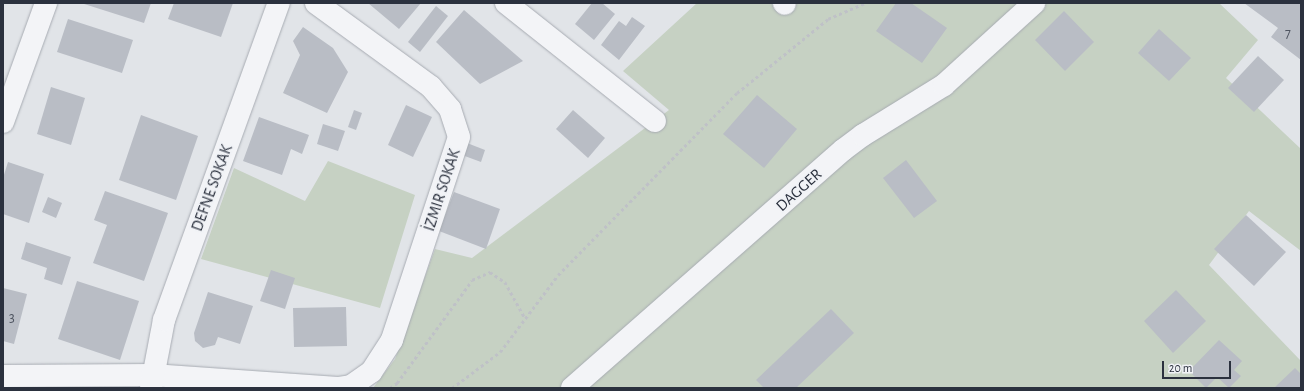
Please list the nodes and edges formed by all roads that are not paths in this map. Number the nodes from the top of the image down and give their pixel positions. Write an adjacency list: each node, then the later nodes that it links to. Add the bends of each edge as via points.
1 (46, 3): 7 (street)
2 (279, 3): 9 (street, DEFNE SOKAK, via 164,320)
3 (316, 3): 10 (street, İZMIR SOKAK, via 431,87 450,109 459,137 392,340 371,372 351,386)
4 (506, 3): 6 (street)
5 (1034, 3): 11 (street, DAGGER, via 944,85 863,134 843,150)
6 (655, 121)
7 (3, 122)
8 (3, 376): 9 (street)
9 (151, 382): 10 (street)
10 (339, 388)
11 (572, 388)

